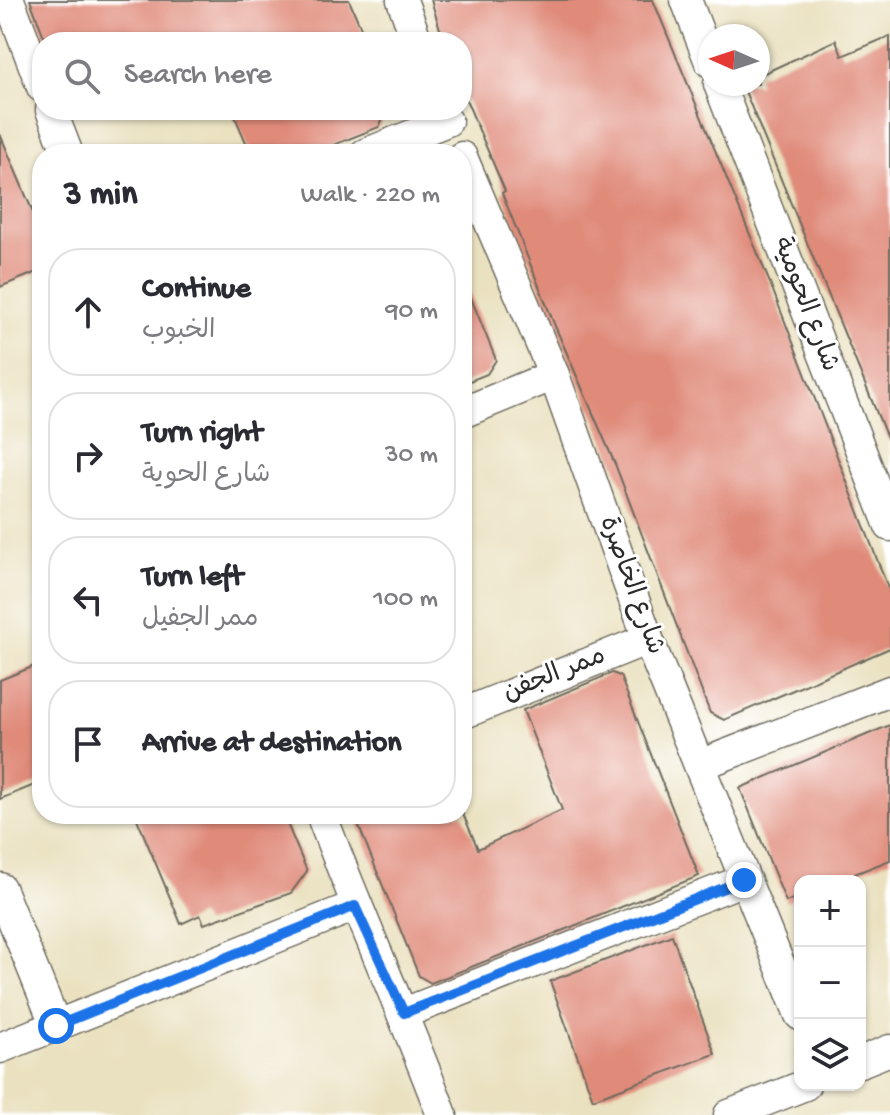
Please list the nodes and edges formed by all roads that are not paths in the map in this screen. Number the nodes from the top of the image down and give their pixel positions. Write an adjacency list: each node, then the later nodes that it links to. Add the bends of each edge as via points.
1 (9, 0): 6 (street)
2 (402, 0): 5 (street)
3 (686, 0): 4 (street)
4 (698, 31)
5 (413, 32)
6 (32, 61)
7 (724, 96): 17 (street, شارع الحومية)
8 (55, 120): 11 (street)
9 (435, 120): 12 (street)
10 (447, 120): 13 (street, شارع الخاصرة)
11 (64, 144)
12 (386, 144)
13 (456, 144)
14 (472, 182): 15 (street, شارع الخاصرة)
15 (554, 375): 16 (street); 18 (street, شارع الخاصرة)
16 (472, 409)
17 (890, 526)
18 (648, 639): 20 (street, ممر الجفن); 21 (street, شارع الخاصرة)
19 (890, 691): 21 (street)
20 (472, 710)
21 (700, 765): 23 (street, شارع الخاصرة)
22 (325, 824): 25 (street)
23 (744, 880): 26 (street, شارع الخاصرة); 27 (street)
24 (0, 888): 28 (street)
25 (355, 906): 27 (street); 28 (street)
26 (794, 1001)
27 (404, 1013): 33 (street)
28 (56, 1026): 29 (street)
29 (0, 1048)
30 (890, 1050): 31 (street)
31 (866, 1060)
32 (794, 1089): 34 (street)
33 (442, 1115)
34 (729, 1115)

